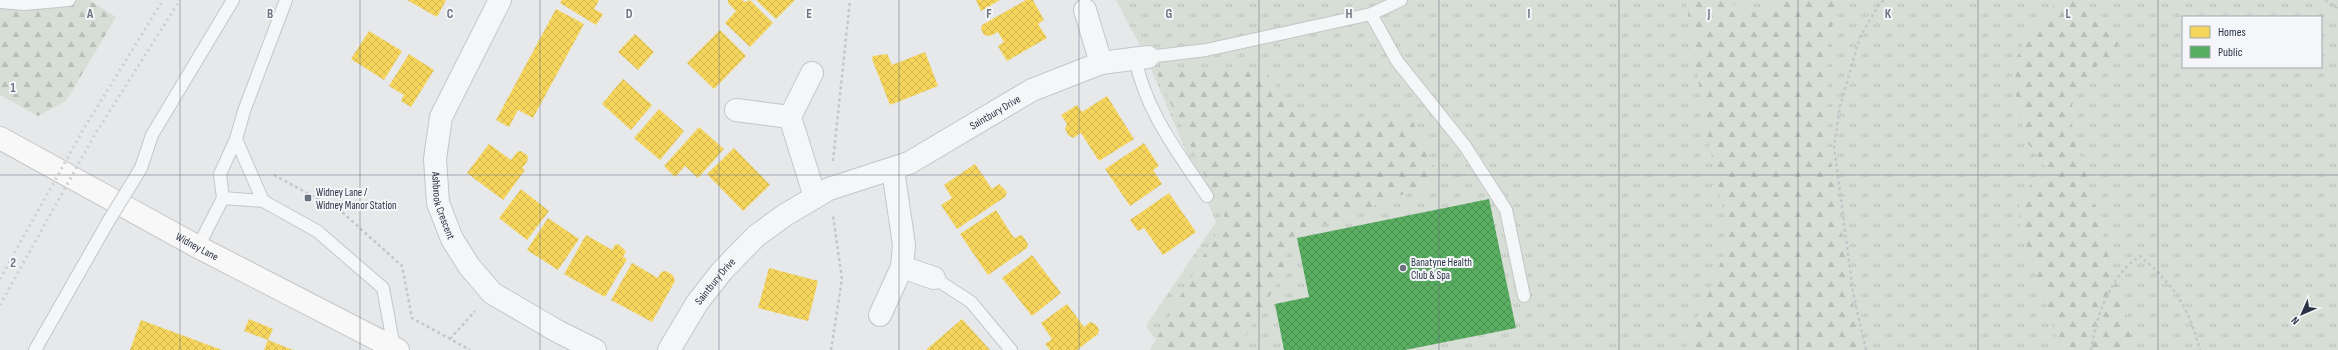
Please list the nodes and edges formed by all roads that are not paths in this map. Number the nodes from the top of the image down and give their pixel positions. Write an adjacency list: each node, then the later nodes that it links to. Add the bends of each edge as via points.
1 (69, 0): 6 (lane, via 24,4)
2 (233, 0): 27 (lane, bridge, via 152,135 141,168)
3 (286, 0): 15 (lane)
4 (500, 0): 28 (street, Ashbrook Crescent, via 441,118 435,159 438,203 452,239 469,266 492,293)
5 (1401, 0): 8 (lane)
6 (0, 2)
7 (1085, 10): 10 (street)
8 (1371, 14): 9 (lane, via 1206,50); 24 (lane, via 1397,61 1465,146 1506,210)
9 (1142, 57): 10 (street, Saintbury Drive); 17 (lane, via 1140,82 1155,118)
10 (1102, 63): 16 (street, Saintbury Drive, via 1032,90)
11 (812, 73): 13 (street)
12 (736, 110): 13 (street)
13 (790, 117): 18 (street)
14 (0, 138): 21 (street, Widney Lane)
15 (236, 139): 19 (lane, via 220,174); 20 (lane)
16 (893, 170): 18 (street, Saintbury Drive, via 863,177); 22 (street, via 904,245)
17 (1207, 196)
18 (815, 197): 29 (street, Saintbury Drive, via 756,236 722,270 697,303)
19 (223, 198): 20 (lane); 21 (lane)
20 (263, 200): 26 (lane, via 317,231 383,288)
21 (198, 247): 26 (street, Widney Lane)
22 (902, 267): 23 (street); 25 (street)
23 (934, 278): 30 (lane, via 971,302)
24 (1524, 296)
25 (880, 316)
26 (396, 349)
27 (35, 350)
28 (595, 350)
29 (669, 350)
30 (1011, 350)

